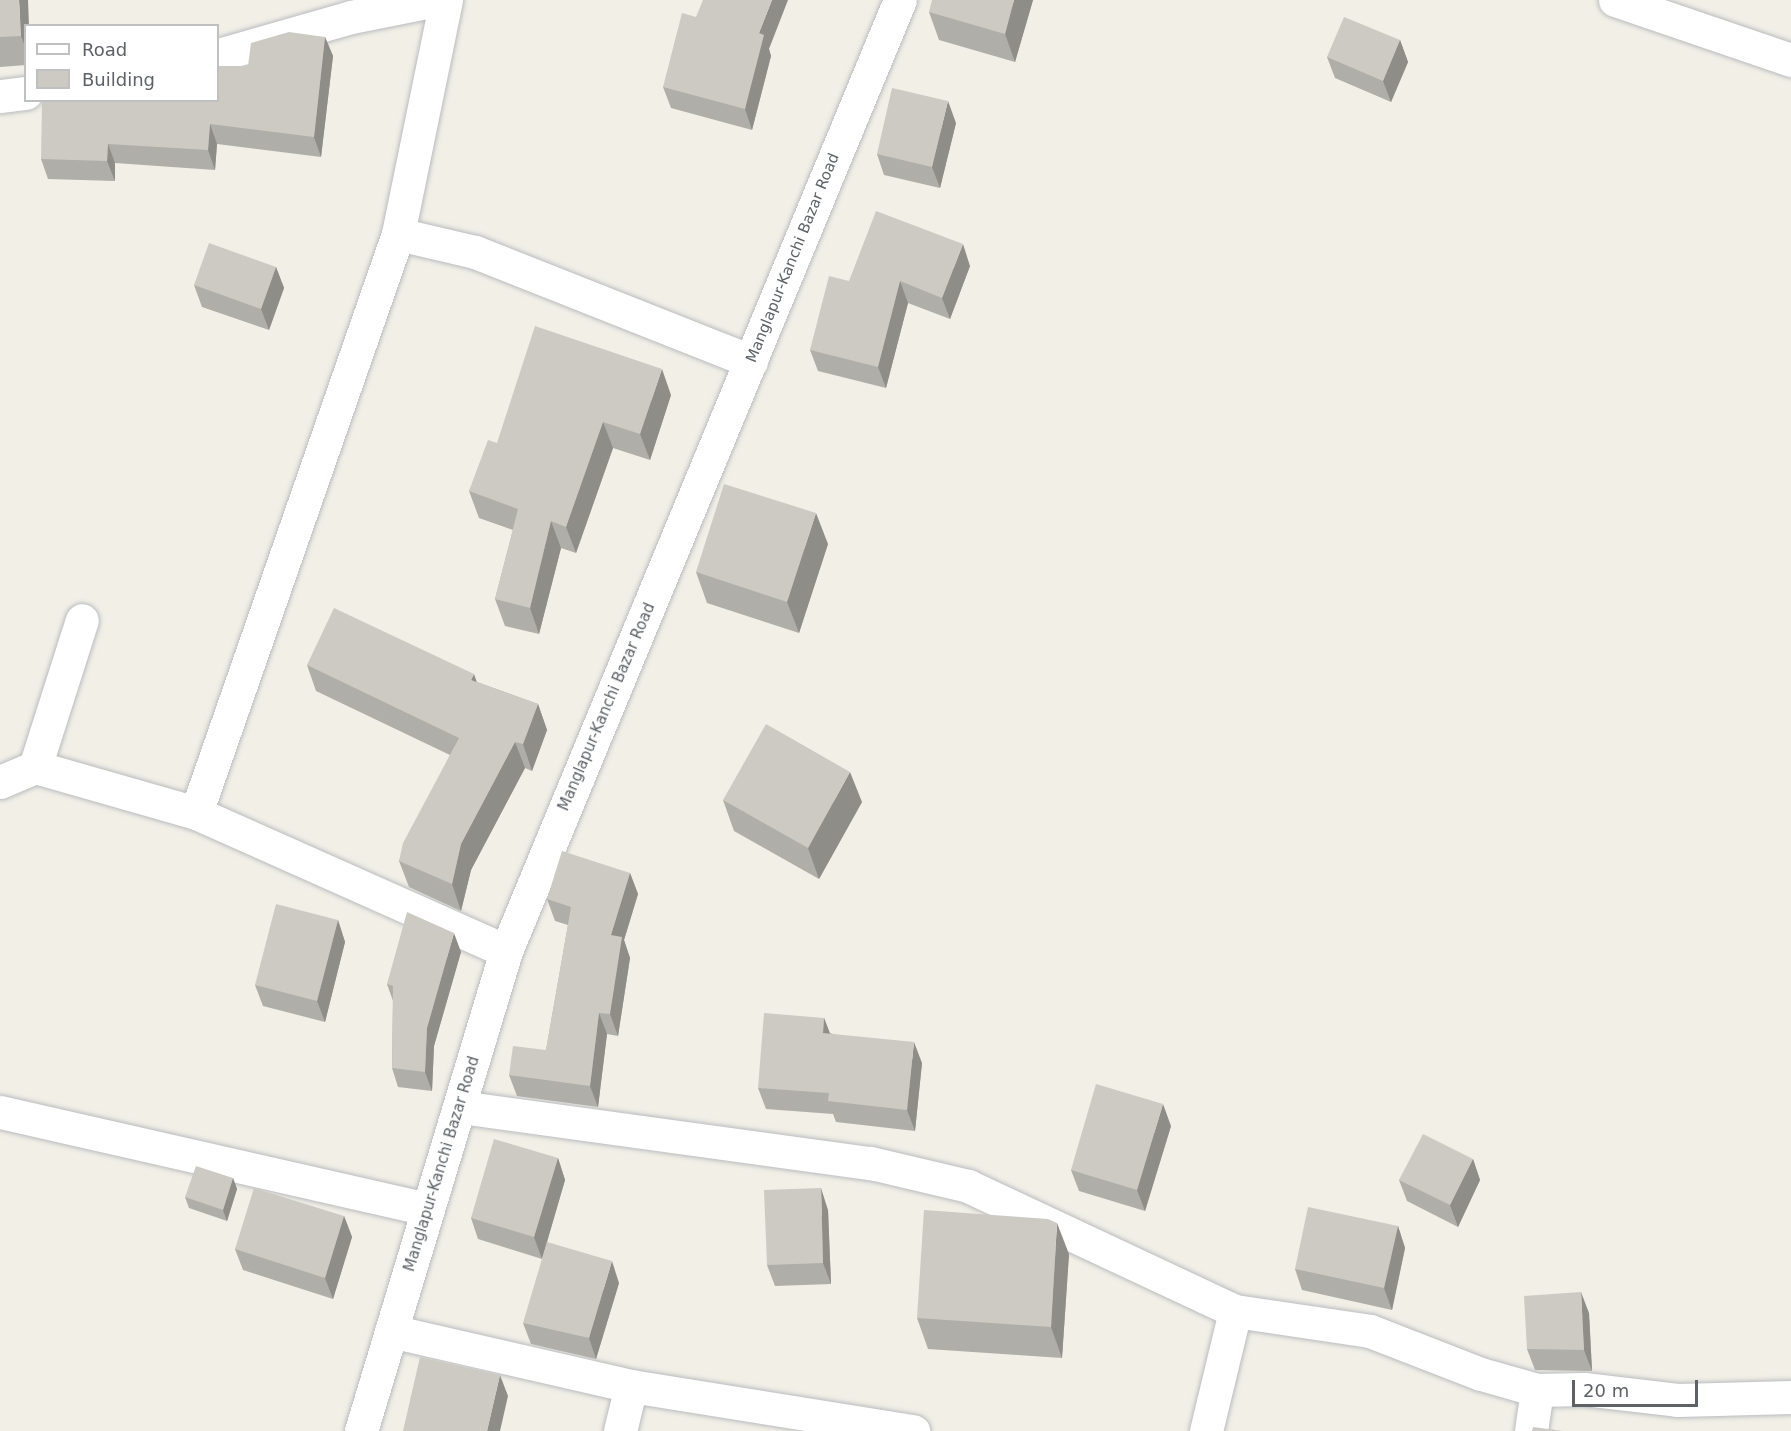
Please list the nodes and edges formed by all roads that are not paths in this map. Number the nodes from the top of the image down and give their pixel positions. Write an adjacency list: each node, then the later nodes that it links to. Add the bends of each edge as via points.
1 (436, 0): 5 (street, via 351,17)
2 (446, 0): 9 (street)
3 (900, 0): 10 (street, Manglapur-Kanchi Bazar Road)
4 (1615, 0): 6 (street)
5 (219, 55)
6 (1791, 60)
7 (24, 93): 8 (street)
8 (0, 96)
9 (398, 234): 10 (street, via 475,252); 14 (street)
10 (752, 361): 15 (street, Manglapur-Kanchi Bazar Road)
11 (82, 620): 12 (street)
12 (36, 767): 13 (street); 14 (street)
13 (0, 782)
14 (196, 813): 15 (street)
15 (506, 951): 16 (street, Manglapur-Kanchi Bazar Road)
16 (460, 1107): 18 (street, Manglapur-Kanchi Bazar Road); 19 (street, via 872,1163 968,1186)
17 (0, 1112): 18 (street)
18 (427, 1209): 20 (street, Manglapur-Kanchi Bazar Road)
19 (1235, 1311): 22 (street, via 1370,1331 1481,1374); 27 (street)
20 (391, 1331): 21 (street); 24 (street, Manglapur-Kanchi Bazar Road)
21 (630, 1386): 25 (street); 26 (street)
22 (1537, 1390): 23 (street, via 1584,1389 1677,1400); 28 (street)
23 (1791, 1397)
24 (361, 1431)
25 (620, 1431)
26 (913, 1431)
27 (1206, 1431)
28 (1531, 1431)

